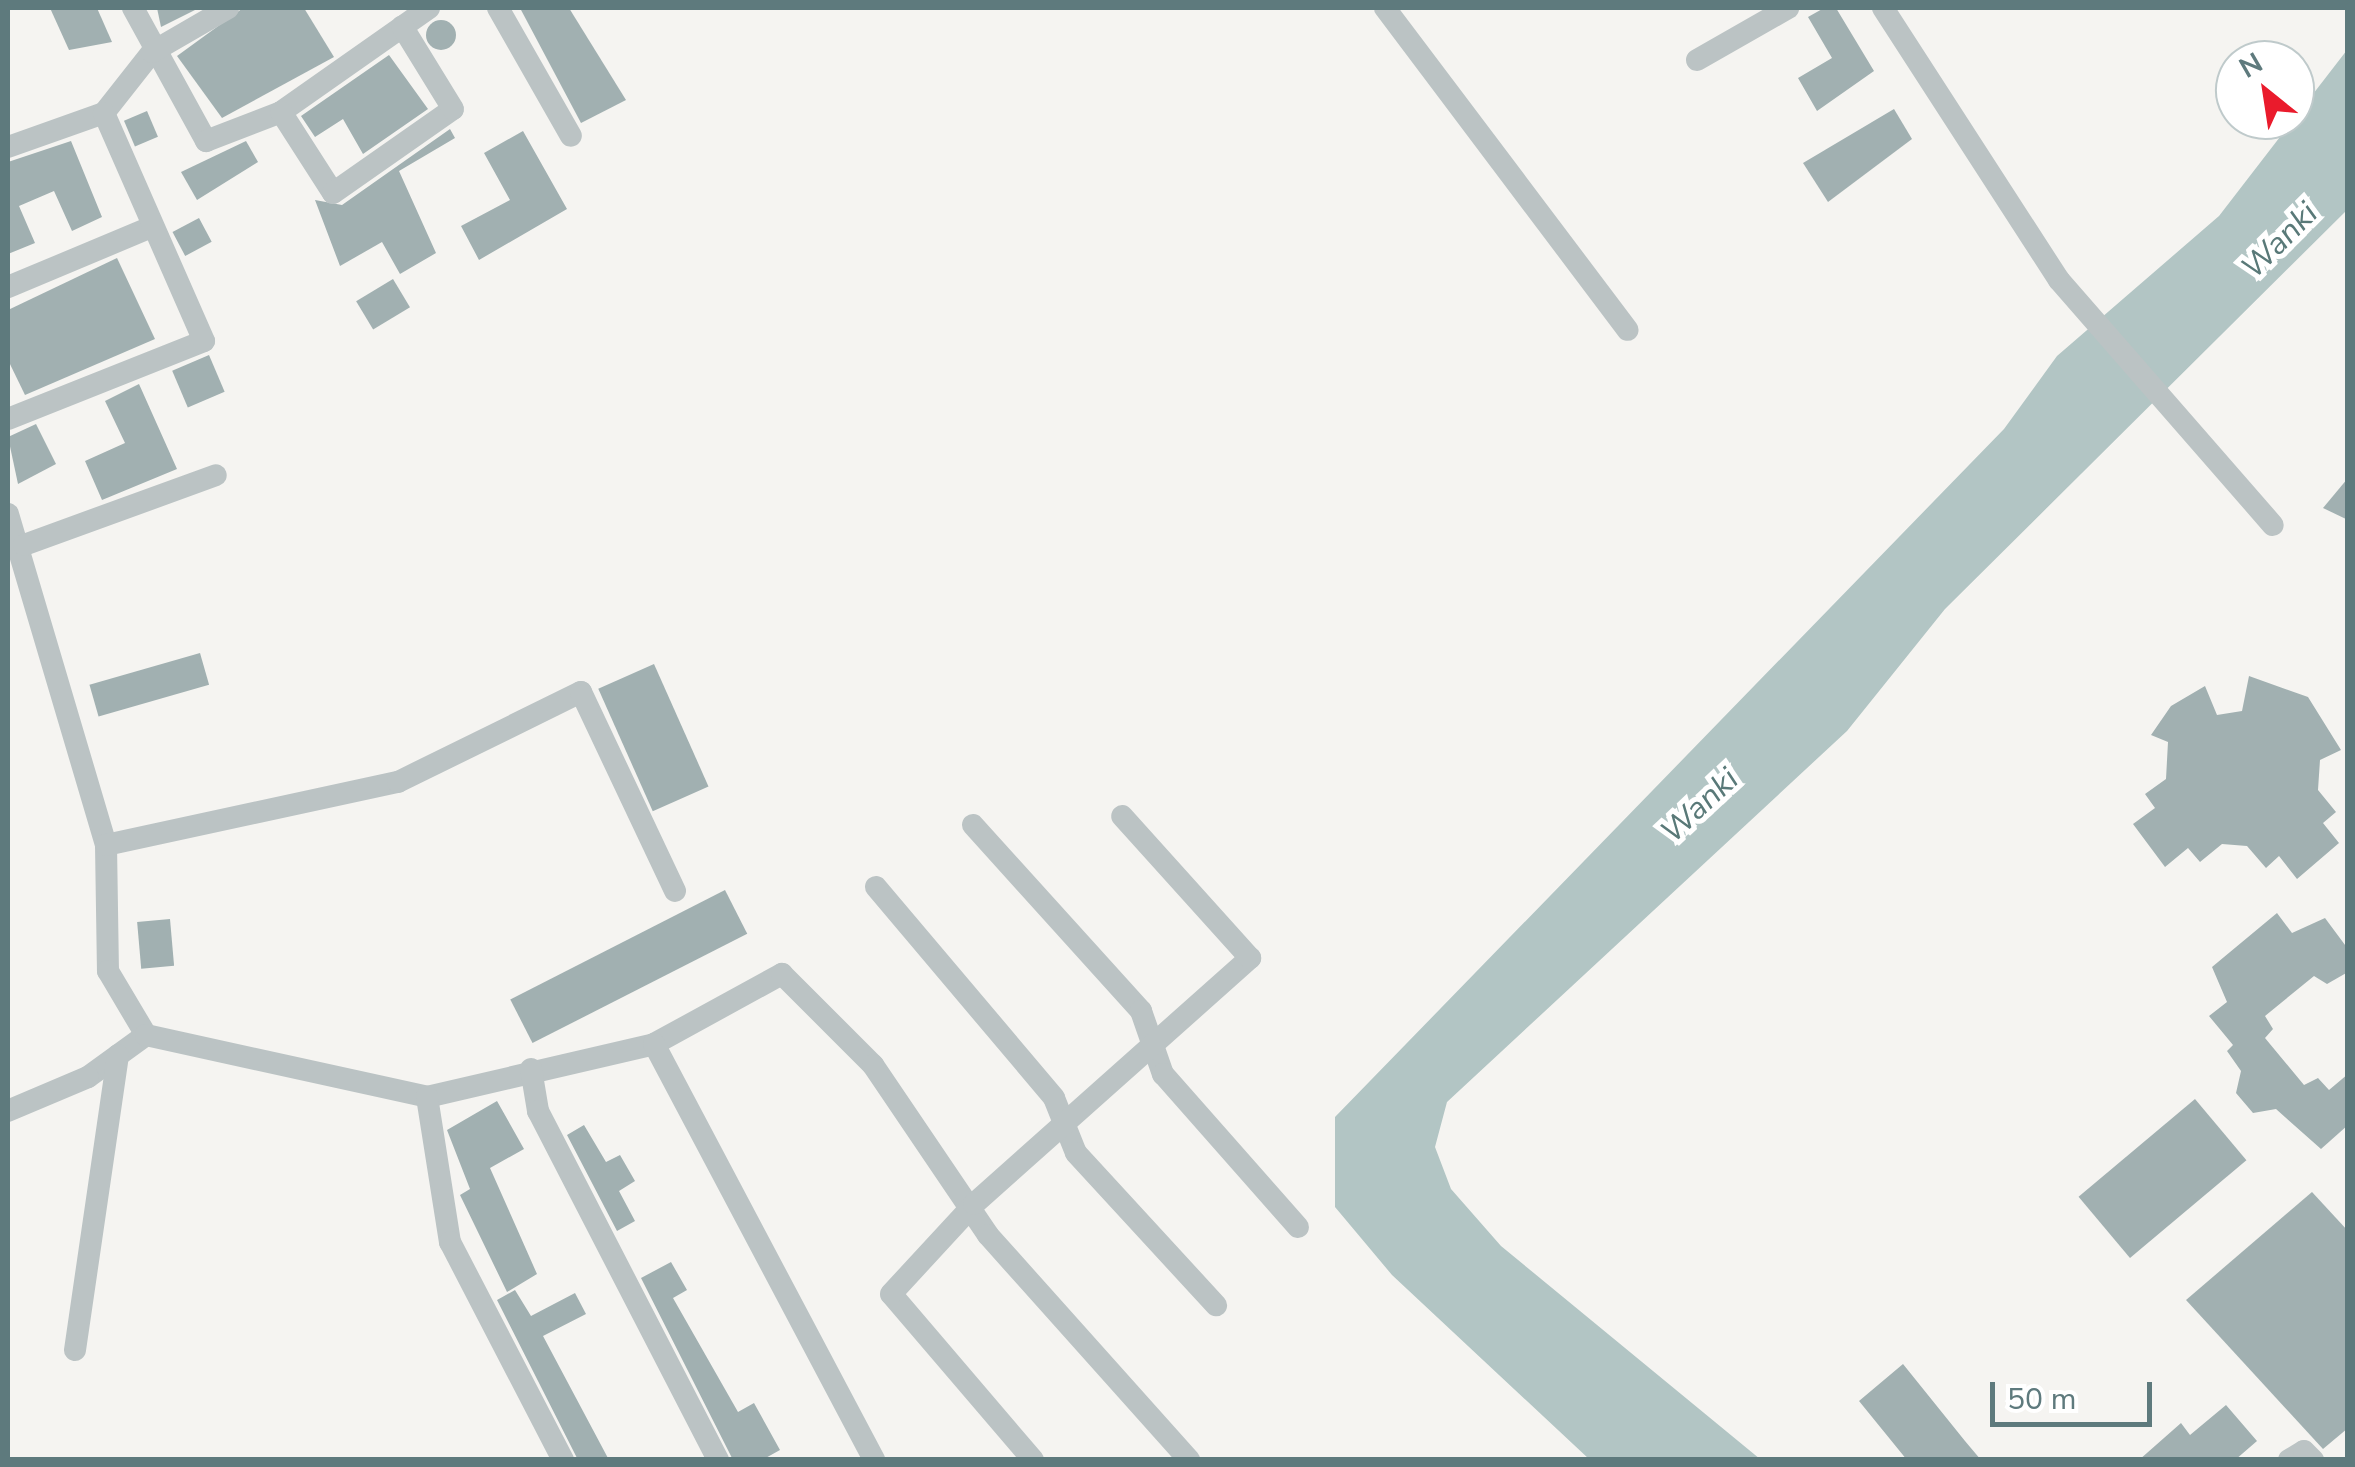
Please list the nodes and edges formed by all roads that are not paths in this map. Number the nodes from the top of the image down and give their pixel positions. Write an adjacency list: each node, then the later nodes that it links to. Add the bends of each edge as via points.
1 (132, 8): 9 (street)
2 (228, 8): 9 (street)
3 (430, 8): 8 (street)
4 (498, 8): 13 (street)
5 (1385, 8): 17 (street)
6 (1788, 8): 10 (street)
7 (1883, 8): 21 (street, via 2059,280)
8 (402, 26): 11 (street); 11 (street, via 454,109 334,193)
9 (152, 52): 11 (street, via 206,141); 12 (street)
10 (1697, 60)
11 (280, 112)
12 (104, 113): 14 (street); 15 (street)
13 (571, 136)
14 (8, 147)
15 (149, 228): 16 (street); 18 (street, via 204,341)
16 (8, 287)
17 (1628, 330)
18 (8, 419)
19 (216, 475): 22 (street)
20 (8, 514): 22 (street)
21 (2273, 525)
22 (24, 546): 25 (street)
23 (1122, 816): 30 (street, via 1250,958)
24 (973, 824): 30 (street, via 1141,1011)
25 (106, 844): 27 (street, via 398,782 582,692); 28 (street, via 108,972)
26 (876, 887): 35 (street, via 1054,1098)
27 (675, 891)
28 (146, 1035): 31 (street); 33 (street)
29 (654, 1044): 32 (street); 36 (street, via 782,974 873,1065); 42 (street)
30 (1153, 1046): 35 (street); 37 (street, via 1163,1074)
31 (118, 1056): 34 (street); 39 (street)
32 (531, 1069): 33 (street); 41 (street, via 538,1111)
33 (427, 1098): 40 (street, via 450,1242)
34 (8, 1111)
35 (1063, 1124): 36 (street); 38 (street, via 1076,1153)
36 (974, 1204): 43 (street, via 891,1294); 44 (street, via 988,1235)
37 (1298, 1226)
38 (1216, 1305)
39 (75, 1350)
40 (562, 1460)
41 (718, 1460)
42 (874, 1460)
43 (1033, 1460)
44 (1189, 1460)
45 (2289, 1460): 46 (street, via 2299,1450)
46 (2313, 1460)

